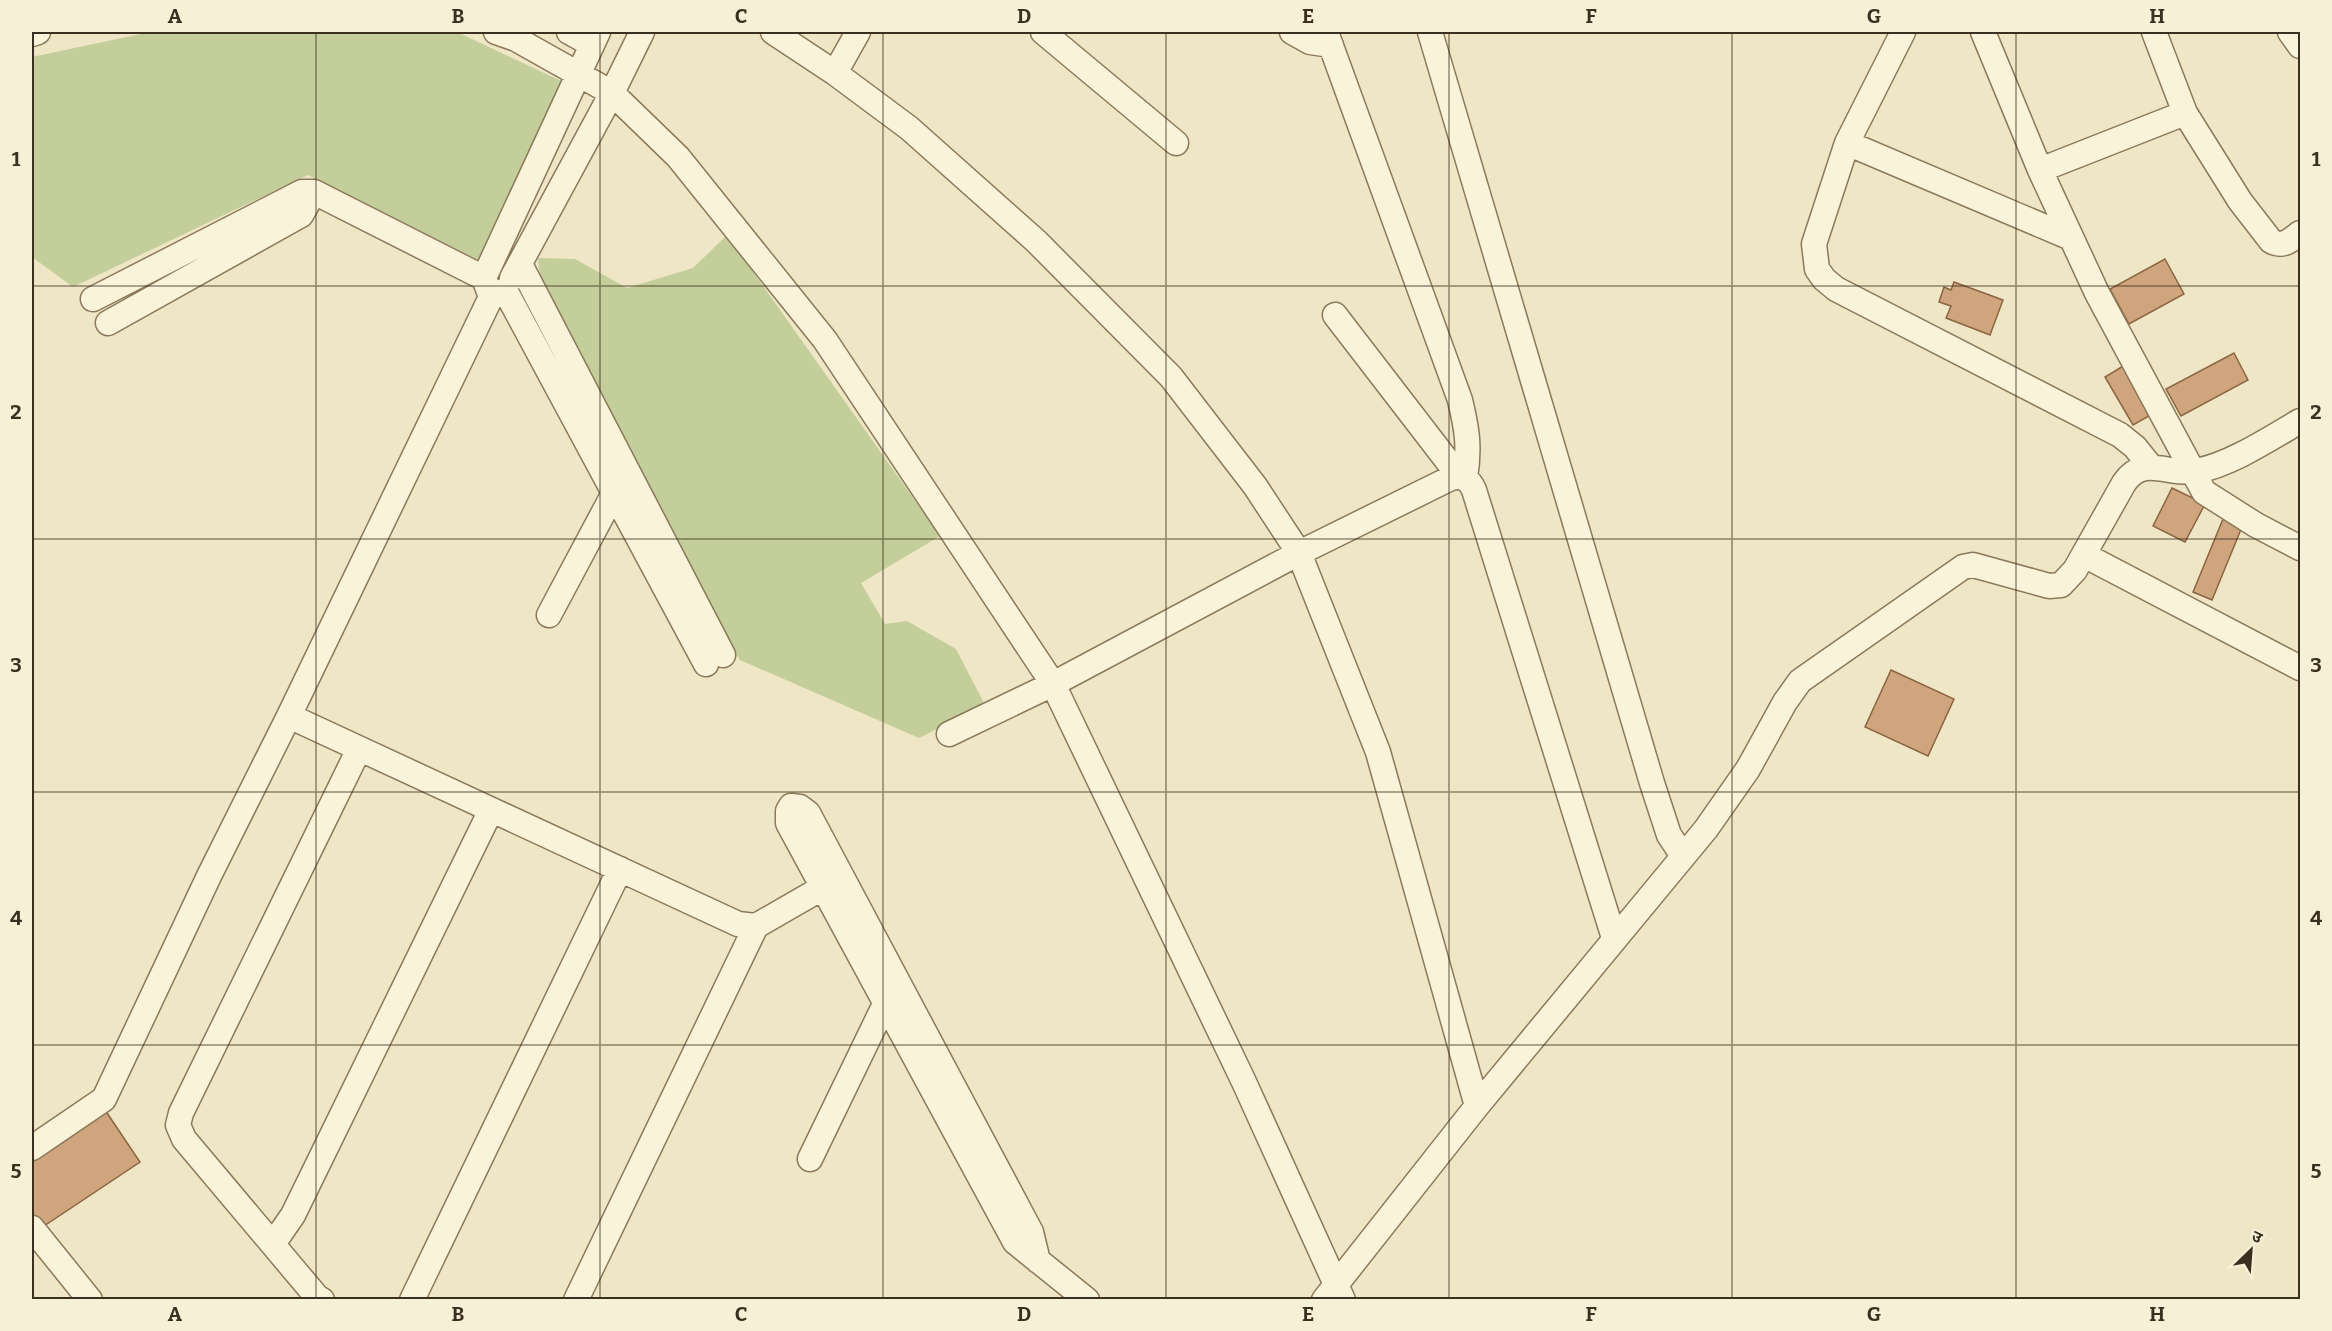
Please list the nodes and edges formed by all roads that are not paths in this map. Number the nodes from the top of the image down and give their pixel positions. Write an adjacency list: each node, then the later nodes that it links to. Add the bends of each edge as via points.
1 (38, 32): 14 (street)
2 (496, 32): 19 (street)
3 (569, 32): 15 (street)
4 (642, 32): 20 (street)
5 (773, 32): 18 (street)
6 (858, 32): 18 (street)
7 (1043, 32): 22 (street)
8 (1292, 32): 16 (street, via 1310,42)
9 (1430, 32): 49 (street, via 1652,783 1669,835)
10 (1903, 32): 23 (street)
11 (1983, 32): 24 (street)
12 (2154, 32): 21 (street)
13 (2290, 32): 17 (street)
14 (32, 34)
15 (595, 38): 19 (street)
16 (1328, 38): 36 (street, via 1460,400 1469,455)
17 (2301, 46)
18 (835, 72): 39 (street, via 909,128 1028,233 1171,377 1255,486)
19 (580, 74): 20 (street); 29 (street)
20 (612, 93): 28 (street); 44 (street, via 678,157 825,340)
21 (2184, 113): 24 (street); 26 (street, via 2240,201 2271,241 2283,244)
22 (1176, 143)
23 (1847, 143): 27 (street); 34 (street, via 1814,244 1817,269 1824,279 1836,289 2120,435)
24 (2040, 170): 27 (street)
25 (314, 192): 29 (street); 30 (street, via 302,192); 32 (street, via 301,215)
26 (2301, 233)
27 (2071, 238): 35 (street)
28 (520, 264): 29 (street); 37 (street)
29 (493, 288): 37 (street); 45 (street)
30 (93, 299)
31 (1335, 315): 36 (street)
32 (108, 323)
33 (2301, 421): 35 (street, via 2247,452)
34 (2151, 467): 35 (street); 40 (street, via 2130,474)
35 (2193, 472): 38 (street, via 2204,492 2215,501)
36 (1462, 477): 39 (street, via 1451,478); 53 (street, via 1474,490)
37 (623, 487): 41 (street); 42 (street)
38 (2301, 548)
39 (1299, 552): 44 (street); 55 (street, via 1378,752)
40 (2084, 555): 43 (street); 49 (street, via 2061,585 2049,586 1973,565 1964,567 1811,673 1789,696 1734,792)
41 (549, 615)
42 (714, 660)
43 (2301, 668)
44 (1053, 684): 46 (street); 61 (street, via 1244,1082)
45 (289, 716): 47 (street); 56 (street, via 104,1099)
46 (949, 734)
47 (359, 749): 48 (street); 59 (street, via 178,1125 184,1138)
48 (491, 810): 50 (street); 59 (street, via 293,1215)
49 (1683, 856): 53 (street)
50 (620, 869): 52 (street, via 738,924); 64 (street)
51 (822, 888): 52 (street); 54 (street); 60 (street, via 788,823 791,806 808,813 1031,1232)
52 (756, 926): 65 (street)
53 (1614, 938): 55 (street)
54 (885, 1004): 57 (street); 60 (street, via 1016,1242)
55 (1477, 1106): 61 (street)
56 (32, 1148)
57 (810, 1159)
58 (33, 1234): 62 (street)
59 (273, 1244): 63 (street, via 316,1297)
60 (1038, 1261): 66 (street)
61 (1334, 1295)
62 (90, 1299)
63 (322, 1299)
64 (412, 1299)
65 (576, 1299)
66 (1087, 1299)

